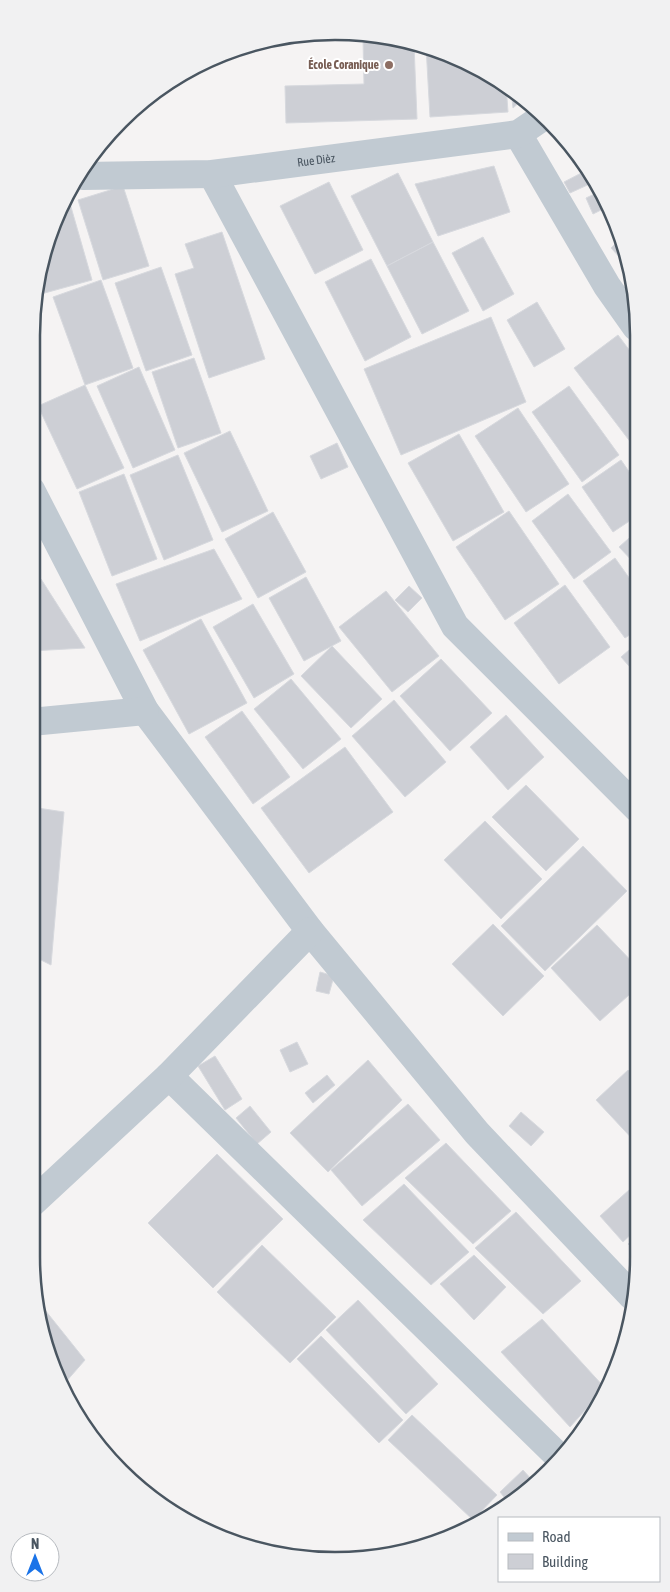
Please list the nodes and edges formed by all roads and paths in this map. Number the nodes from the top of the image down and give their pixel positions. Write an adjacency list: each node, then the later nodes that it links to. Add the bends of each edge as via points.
1 (538, 120): 2 (street, Rue Dièz)
2 (518, 134): 3 (street, Rue Dièz); 5 (street, via 607,286)
3 (212, 174): 4 (street, Rue Dièz); 9 (street, via 455,626)
4 (87, 176)
5 (629, 317)
6 (40, 507): 7 (street)
7 (145, 711): 8 (street); 10 (street)
8 (40, 721)
9 (630, 801)
10 (310, 931): 11 (street); 13 (street, via 477,1133)
11 (169, 1076): 12 (street); 14 (street)
12 (40, 1196)
13 (627, 1291)
14 (556, 1454)

